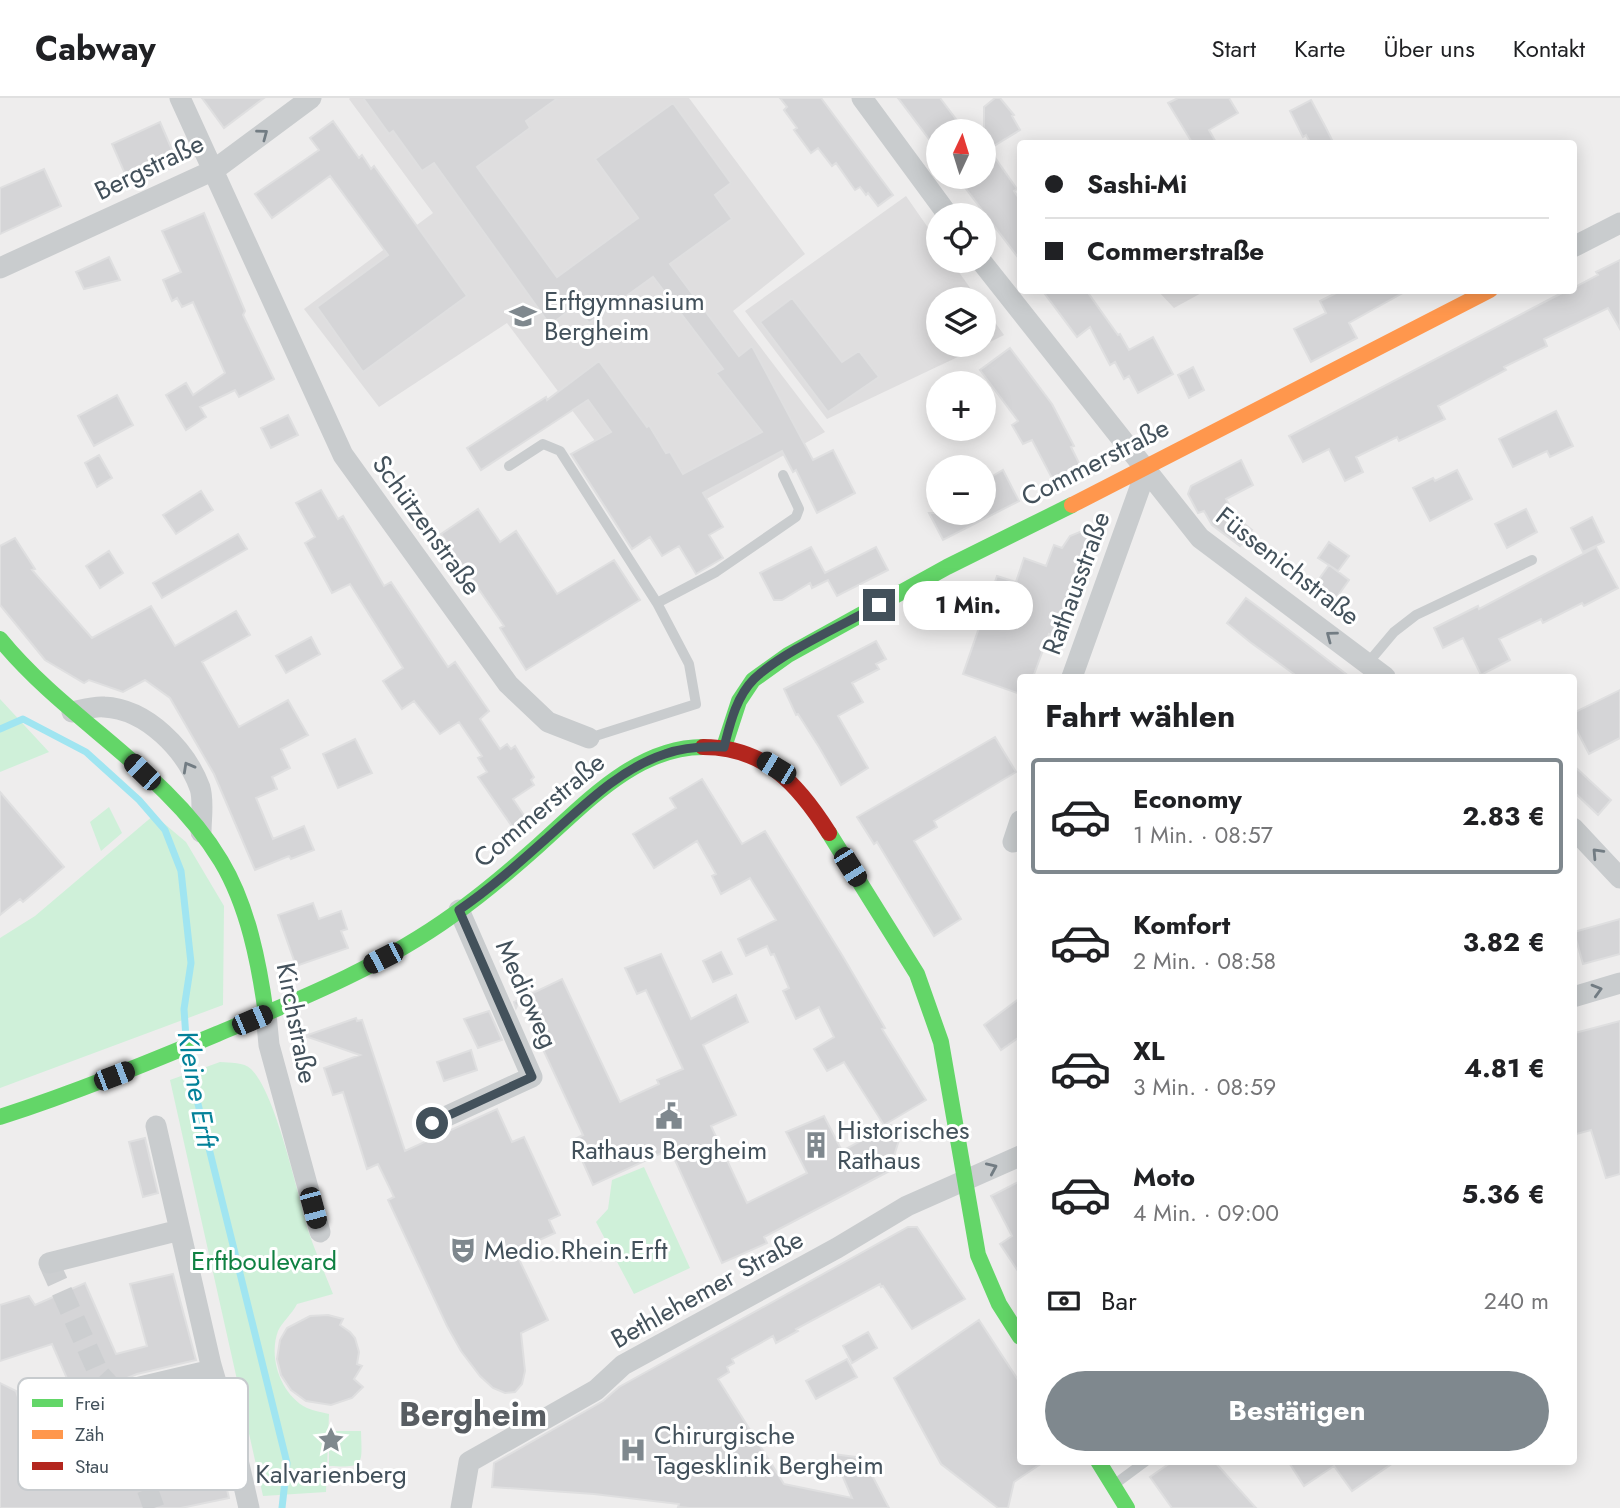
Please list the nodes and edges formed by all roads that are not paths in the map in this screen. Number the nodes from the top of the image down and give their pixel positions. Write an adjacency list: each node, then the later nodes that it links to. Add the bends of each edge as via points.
1 (180, 98): 4 (street, Schützenstraße)
2 (311, 98): 4 (street, Bergstraße, one-way to 2)
3 (862, 98): 5 (street)
4 (214, 170): 8 (street, Bergstraße); 21 (street, Schützenstraße, via 343,455 508,684 548,722)
5 (939, 203)
6 (1620, 223): 7 (street)
7 (1577, 245)
8 (0, 268)
9 (991, 273): 12 (street, Füssenichstraße)
10 (1482, 294): 12 (main road, Commerstraße)
11 (509, 466): 15 (lane, via 544,444 560,451)
12 (1147, 468): 17 (street, Füssenichstraße, one-way to 12, via 1200,538); 18 (street, Rathausstraße); 22 (main road, Commerstraße, via 947,567 788,655 753,680 739,701)
13 (783, 475): 15 (lane, via 799,509 796,517 716,572)
14 (1532, 560): 17 (lane, via 1416,615 1394,632)
15 (657, 603): 21 (lane, Schützenstraße, via 690,664 696,704)
16 (0, 639): 20 (main road, Kirchstraße)
17 (1367, 664): 19 (street, Füssenichstraße)
18 (1073, 674)
19 (1381, 674)
20 (72, 712): 24 (main road, Kirchstraße, via 123,754); 24 (street, one-way to 20, via 201,790 163,733 130,712 102,707)
21 (589, 738)
22 (724, 747): 28 (main road, Commerstraße, via 662,754 626,773); 36 (main road, via 762,760 792,780 917,974 941,1042)
23 (1017, 830): 26 (street)
24 (201, 832): 31 (main road, Kirchstraße, via 223,864 237,898 262,981)
25 (1577, 832): 27 (street, one-way to 25)
26 (1013, 842)
27 (1620, 878)
28 (459, 910): 31 (main road, Commerstraße, via 408,946); 33 (street, Medioweg, via 532,1077)
29 (1620, 983): 30 (street, one-way to 29)
30 (1577, 996)
31 (266, 1014): 32 (main road, Commerstraße); 38 (street, Kirchstraße, via 269,1045)
32 (0, 1117)
33 (432, 1123)
34 (156, 1126): 37 (street)
35 (1017, 1157): 36 (street, Bethlehemer Straße, one-way to 35)
36 (964, 1181): 40 (main road, via 978,1255); 49 (street, Bethlehemer Straße, via 907,1206 623,1365 596,1390 469,1462)
37 (180, 1230): 39 (street); 41 (street)
38 (320, 1232)
39 (49, 1263)
40 (1017, 1332)
41 (212, 1370): 42 (street); 43 (street)
42 (178, 1378)
43 (214, 1378)
44 (1100, 1465): 46 (main road)
45 (1140, 1465): 46 (lane)
46 (1112, 1485): 50 (main road)
47 (245, 1490): 48 (street)
48 (249, 1508)
49 (461, 1508)
50 (1127, 1508)

